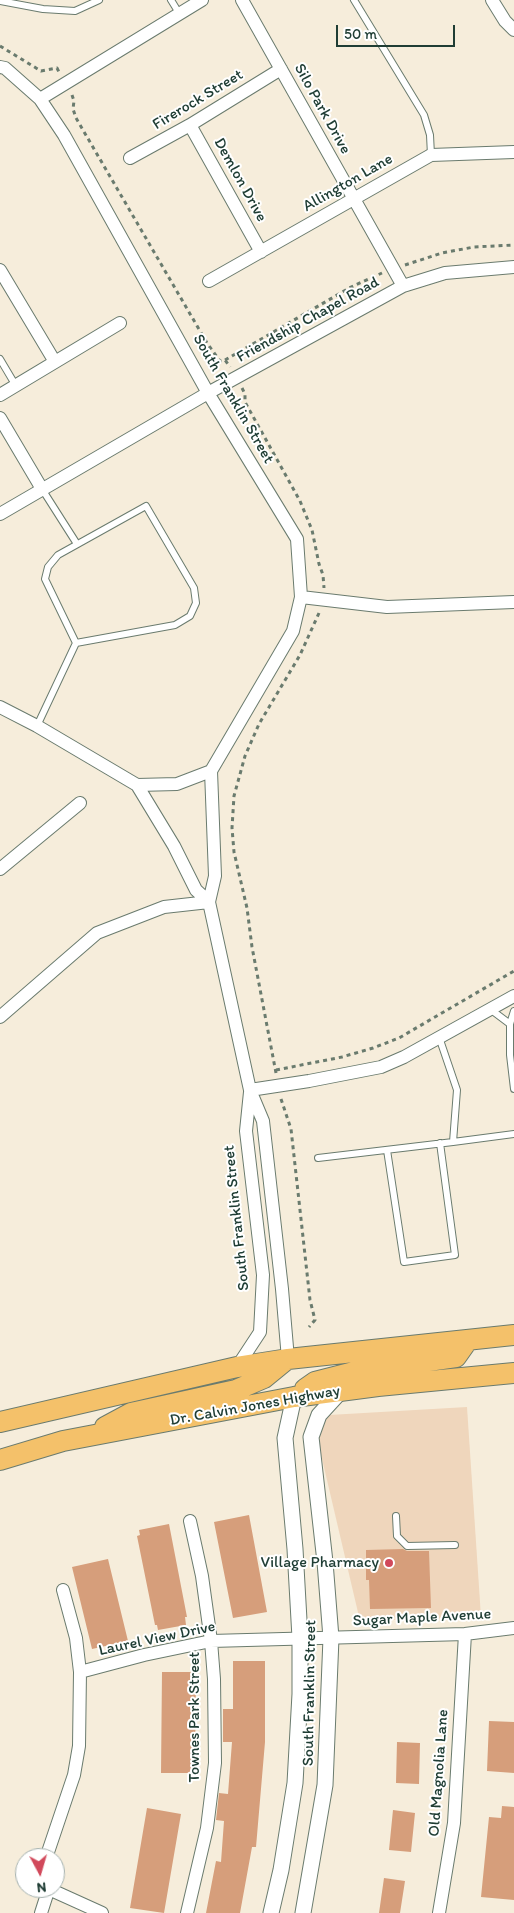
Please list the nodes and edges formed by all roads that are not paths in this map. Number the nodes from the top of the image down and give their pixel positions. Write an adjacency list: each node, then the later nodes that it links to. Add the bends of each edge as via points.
1 (45, 0): 9 (lane)
2 (98, 0): 9 (lane, via 75,11)
3 (171, 0): 10 (lane)
4 (202, 0): 10 (street)
5 (242, 0): 13 (street, Silo Park Drive)
6 (354, 0): 17 (lane, via 424,115)
7 (492, 0): 11 (street, via 504,21)
8 (0, 1): 9 (lane)
9 (43, 9)
10 (179, 13): 14 (street)
11 (514, 30)
12 (0, 67): 14 (street, South Franklin Street)
13 (281, 68): 15 (street, Firerock Street); 19 (street, Silo Park Drive)
14 (40, 99): 29 (street, South Franklin Street, via 64,135)
15 (190, 125): 18 (street, Firerock Street); 20 (street, Demlon Drive)
16 (514, 152): 17 (street, Allington Lane)
17 (431, 155): 19 (street, Allington Lane)
18 (130, 158)
19 (354, 199): 20 (street, Allington Lane); 24 (street, Silo Park Drive)
20 (261, 252): 23 (street, Allington Lane)
21 (514, 267): 24 (street, Friendship Chapel Road, via 445,273)
22 (0, 270): 27 (street)
23 (209, 281)
24 (403, 286): 29 (street, Friendship Chapel Road)
25 (120, 323): 27 (street)
26 (0, 359): 28 (lane)
27 (55, 362): 28 (street)
28 (16, 386): 30 (street)
29 (208, 393): 32 (street, Friendship Chapel Road); 35 (street, South Franklin Street, via 297,539)
30 (0, 395)
31 (0, 418): 32 (street)
32 (42, 489): 33 (street, Friendship Chapel Road); 34 (lane)
33 (0, 514)
34 (77, 544): 37 (lane, via 58,555 48,567 45,579); 37 (lane, via 146,506 194,588 196,603 190,616 175,625)
35 (301, 597): 36 (street, via 387,607); 40 (street, South Franklin Street, via 292,631)
36 (514, 602)
37 (76, 643): 39 (lane)
38 (0, 707): 39 (street, South Franklin Street)
39 (36, 726): 41 (street, South Franklin Street)
40 (211, 770): 41 (street, via 177,784); 44 (street, South Franklin Street, via 215,876)
41 (137, 785): 44 (street, South Franklin Street, via 196,890)
42 (80, 803): 43 (street)
43 (0, 869)
44 (209, 902): 48 (street, via 164,907 97,933); 52 (street, South Franklin Street)
45 (514, 996): 46 (street)
46 (490, 1008): 49 (lane); 50 (street)
47 (514, 1011): 49 (lane)
48 (0, 1016)
49 (510, 1024): 51 (lane)
50 (439, 1037): 52 (street, via 381,1067); 54 (lane, via 457,1090)
51 (514, 1089)
52 (250, 1090): 60 (street, South Franklin Street, via 263,1121); 61 (street, South Franklin Street, via 246,1131 264,1276 260,1332)
53 (514, 1134): 54 (lane)
54 (453, 1142): 55 (lane)
55 (440, 1144): 56 (lane); 56 (lane, via 455,1255 404,1262)
56 (387, 1150): 57 (lane)
57 (318, 1158)
58 (514, 1335): 59 (highway)
59 (468, 1340): 60 (highway); 64 (highway, via 456,1357 358,1371 315,1382)
60 (288, 1359): 61 (highway); 66 (highway, via 264,1378 236,1390 131,1413)
61 (237, 1367): 65 (highway)
62 (514, 1372): 63 (highway, Dr. Calvin Jones Highway)
63 (341, 1391): 64 (highway, Dr. Calvin Jones Highway); 75 (street, South Franklin Street, via 320,1415 312,1437)
64 (294, 1397): 66 (highway, Dr. Calvin Jones Highway); 74 (street, South Franklin Street, via 285,1438)
65 (0, 1422)
66 (89, 1436): 67 (highway, Dr. Calvin Jones Highway)
67 (0, 1460)
68 (396, 1516): 70 (lane, via 397,1536 407,1546)
69 (190, 1521): 76 (street, Townes Park Street)
70 (455, 1545)
71 (63, 1590): 77 (street, via 76,1638)
72 (514, 1628): 73 (street, Sugar Maple Avenue)
73 (465, 1634): 75 (street, Sugar Maple Avenue); 86 (street, Old Magnolia Lane, via 454,1823)
74 (300, 1638): 75 (street, Laurel View Drive); 76 (street, Laurel View Drive); 84 (street, South Franklin Street, via 295,1783)
75 (331, 1638): 85 (street, South Franklin Street, via 325,1785)
76 (211, 1641): 77 (street, Laurel View Drive); 83 (street, Townes Park Street, via 215,1763 207,1828)
77 (80, 1672): 78 (street, via 79,1746 74,1775)
78 (49, 1848)
79 (65, 1896): 82 (street)
80 (46, 1898): 81 (street)
81 (41, 1913)
82 (102, 1913)
83 (188, 1913)
84 (271, 1913)
85 (304, 1913)
86 (439, 1913)

